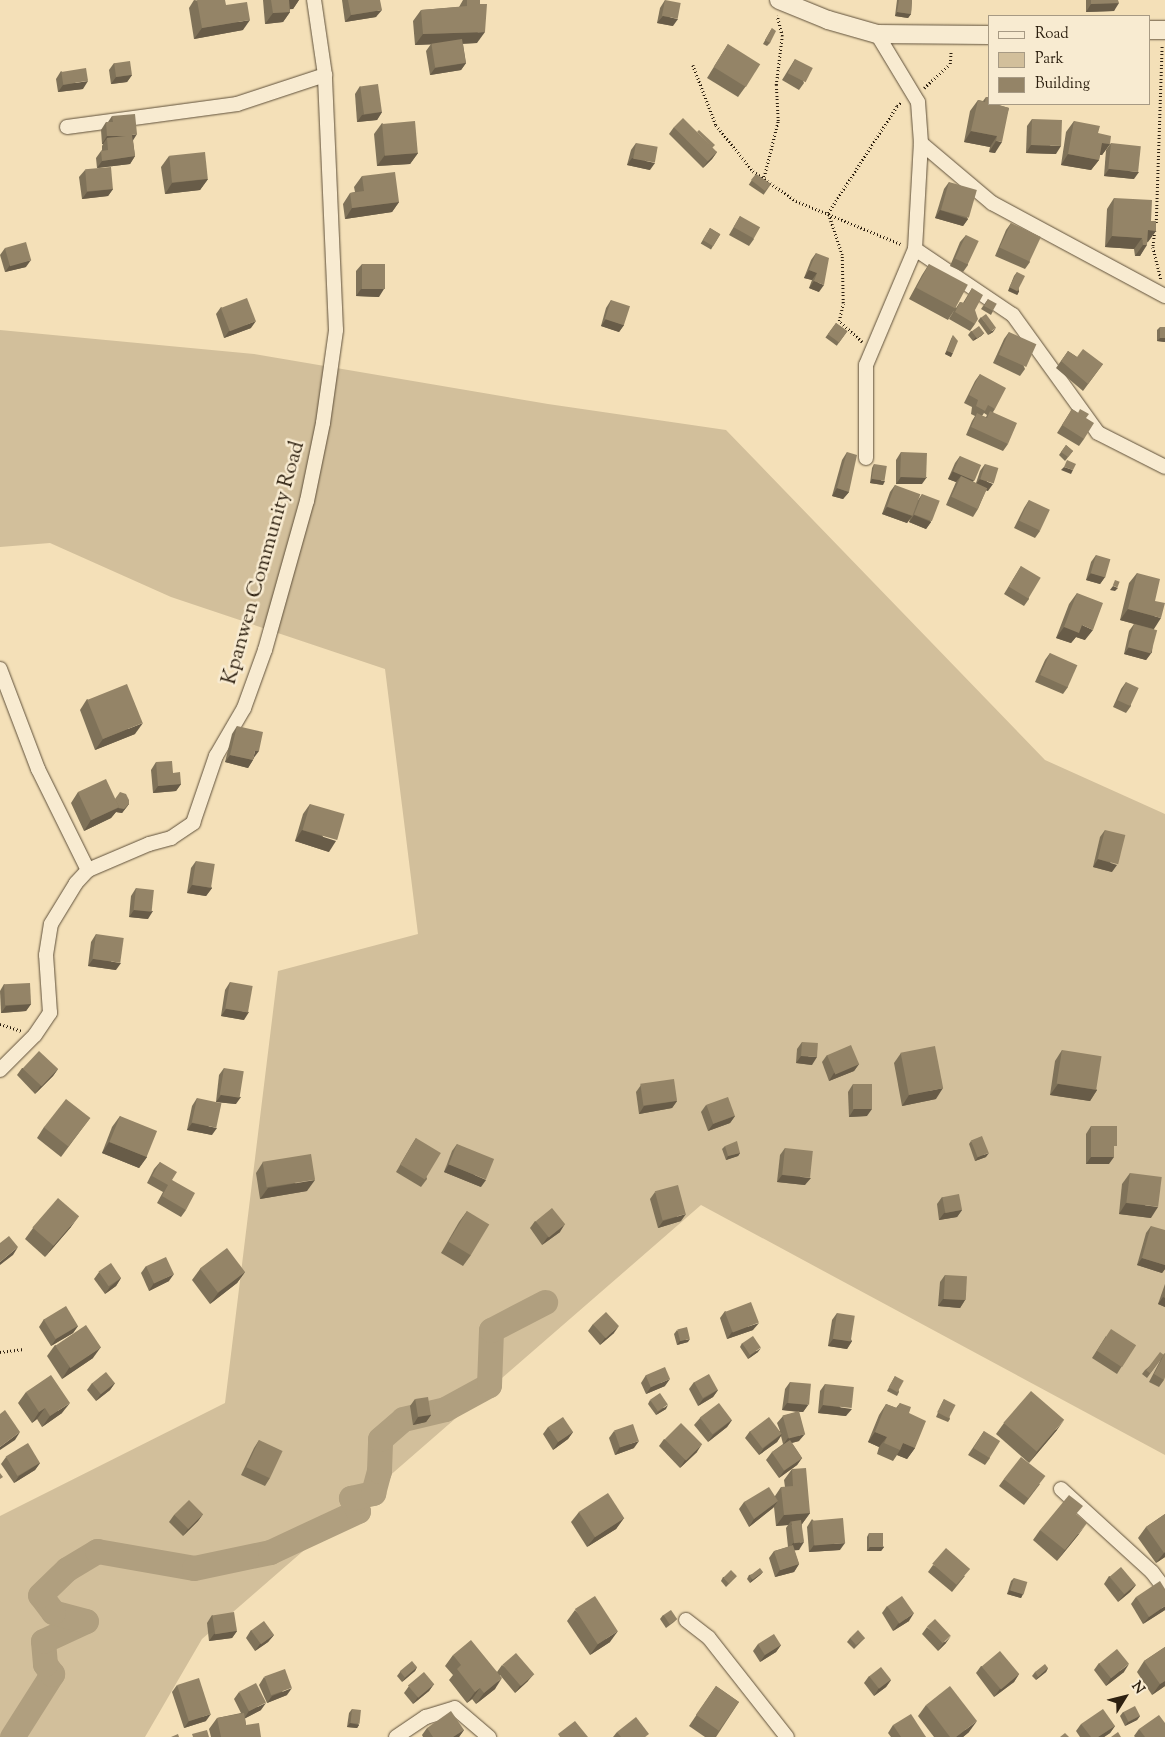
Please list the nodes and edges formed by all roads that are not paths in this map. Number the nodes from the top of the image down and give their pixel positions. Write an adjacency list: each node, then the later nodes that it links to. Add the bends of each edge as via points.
1 (314, 0): 5 (street, Kpanwen Community Road)
2 (777, 4): 3 (street)
3 (877, 34): 4 (street); 7 (street, via 918,102)
4 (988, 35)
5 (325, 75): 6 (street, via 237,104); 13 (street, Kpanwen Community Road, via 336,330 323,423 307,501 265,650 244,708 216,756 193,823 171,838)
6 (66, 127)
7 (921, 144): 8 (street); 9 (street, via 992,203)
8 (914, 249): 10 (street, via 866,365); 11 (street, via 1013,315 1098,433)
9 (1164, 295)
10 (866, 458)
11 (1165, 467)
12 (0, 669): 13 (street, via 38,769)
13 (88, 870): 14 (street, Kpanwen Community Road, via 76,883 52,924 46,956 50,1013 35,1035)
14 (0, 1070)
15 (1061, 1489): 16 (street, via 1152,1572)
16 (1165, 1589)
17 (686, 1620): 20 (street, via 709,1638)
18 (396, 1737): 19 (street, via 426,1717 455,1708)
19 (489, 1737)
20 (788, 1737)

